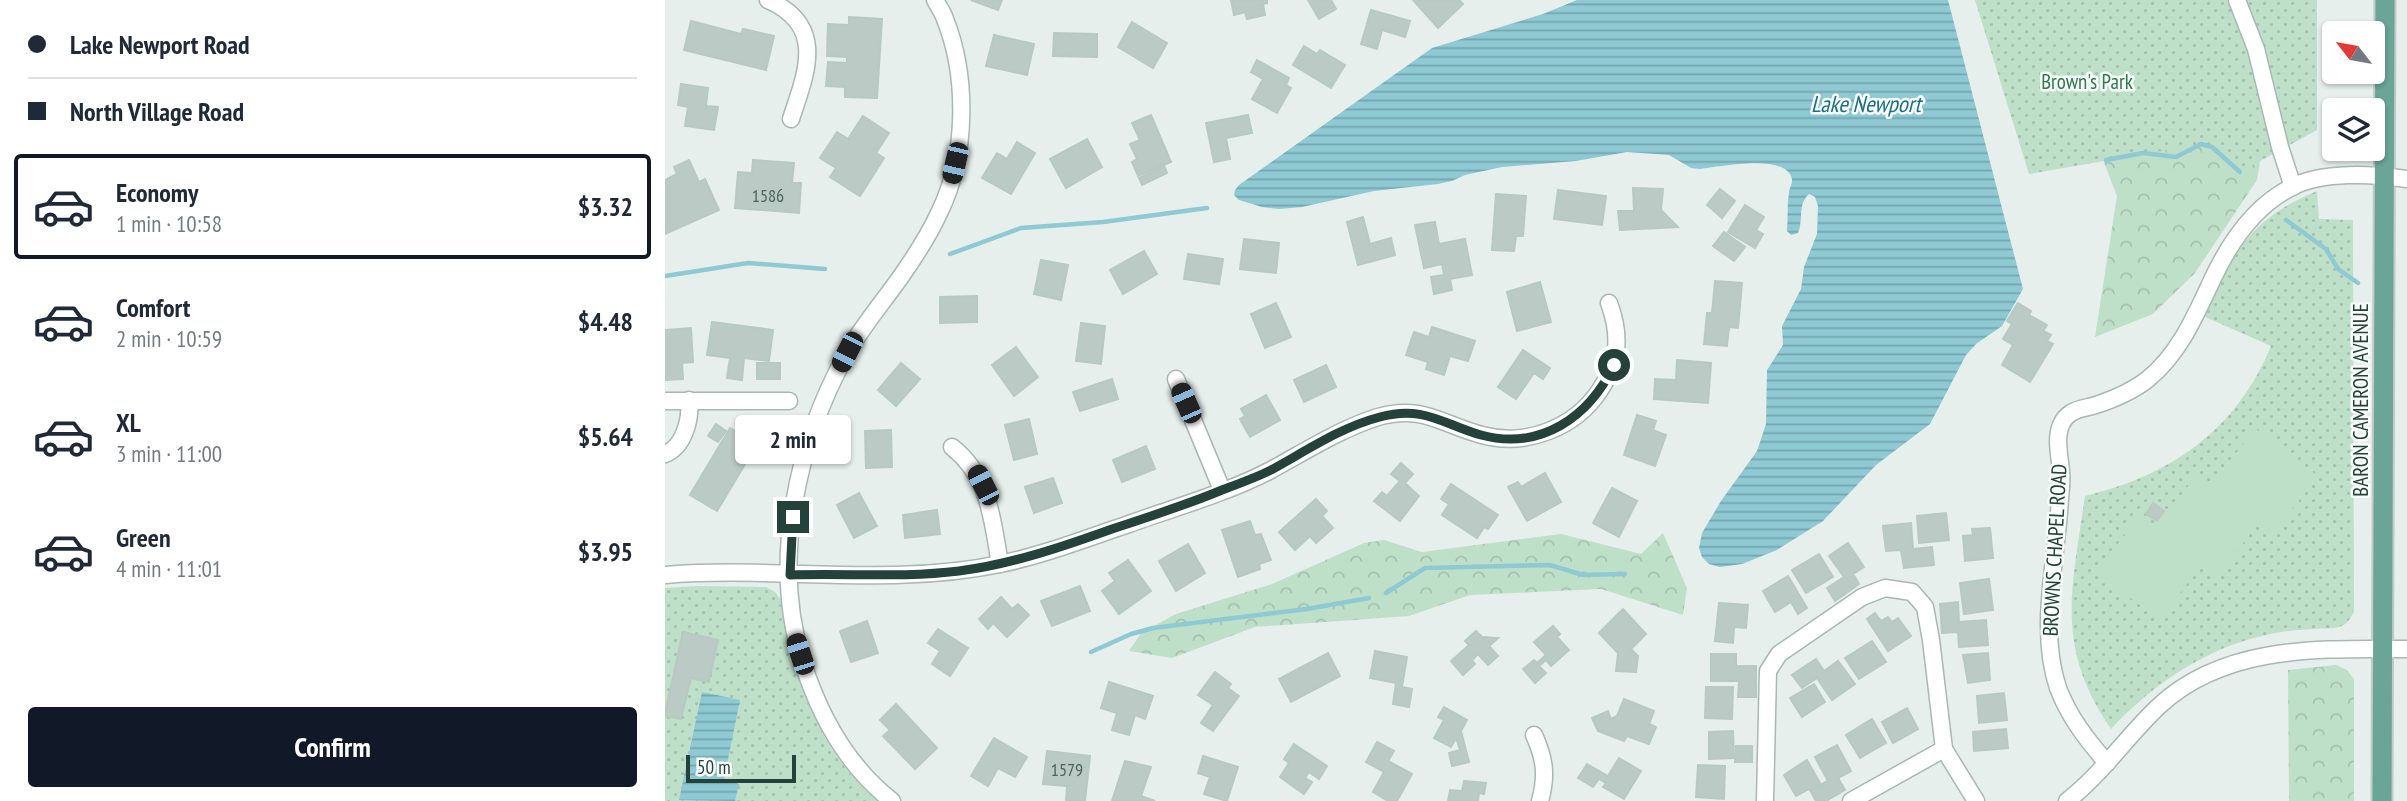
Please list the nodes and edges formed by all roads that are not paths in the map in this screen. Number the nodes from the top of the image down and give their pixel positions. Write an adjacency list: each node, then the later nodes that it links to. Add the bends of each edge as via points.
1 (768, 0): 5 (street, via 798,23 806,44 807,68)
2 (935, 0): 20 (street, via 945,19 960,85 961,121 951,179 941,210 901,277 847,352 824,400 796,497)
3 (2237, 0): 9 (street, via 2256,50)
4 (2385, 0): 7 (main road, BARON CAMERON AVENUE)
5 (791, 119)
6 (2407, 170): 7 (street)
7 (2384, 175): 8 (street); 9 (street, BROWNS CHAPEL ROAD, via 2329,177); 21 (main road, BARON CAMERON AVENUE)
8 (2407, 179)
9 (2293, 187): 25 (street, BROWNS CHAPEL ROAD, via 2259,212 2233,243 2167,360 2130,391 2074,410 2058,432 2059,534 2048,626 2052,655 2069,712)
10 (1609, 303): 17 (street, via 1618,336 1614,365 1595,398 1558,428 1504,439 1437,417 1398,413 1359,424)
11 (1175, 379): 17 (street)
12 (689, 400): 13 (street); 14 (street); 16 (street, via 683,435 673,451)
13 (665, 401)
14 (789, 401)
15 (953, 447): 18 (street, via 966,457 983,485)
16 (665, 454)
17 (1222, 490): 18 (street)
18 (1000, 564): 20 (street, via 913,574)
19 (665, 575): 20 (street)
20 (790, 575): 26 (street, via 795,636 825,720 864,774)
21 (2382, 649): 22 (street); 25 (street, via 2291,652 2210,671 2158,706); 32 (main road, BARON CAMERON AVENUE)
22 (2407, 649)
23 (1534, 736): 27 (street, via 1545,769)
24 (1944, 748): 28 (street, via 1925,607 1913,592 1885,588 1862,597 1779,654 1768,671); 29 (street); 30 (street)
25 (2106, 763): 31 (street)
26 (892, 801)
27 (1540, 801)
28 (1765, 801)
29 (1851, 801)
30 (1976, 801)
31 (2067, 801)
32 (2382, 801)

